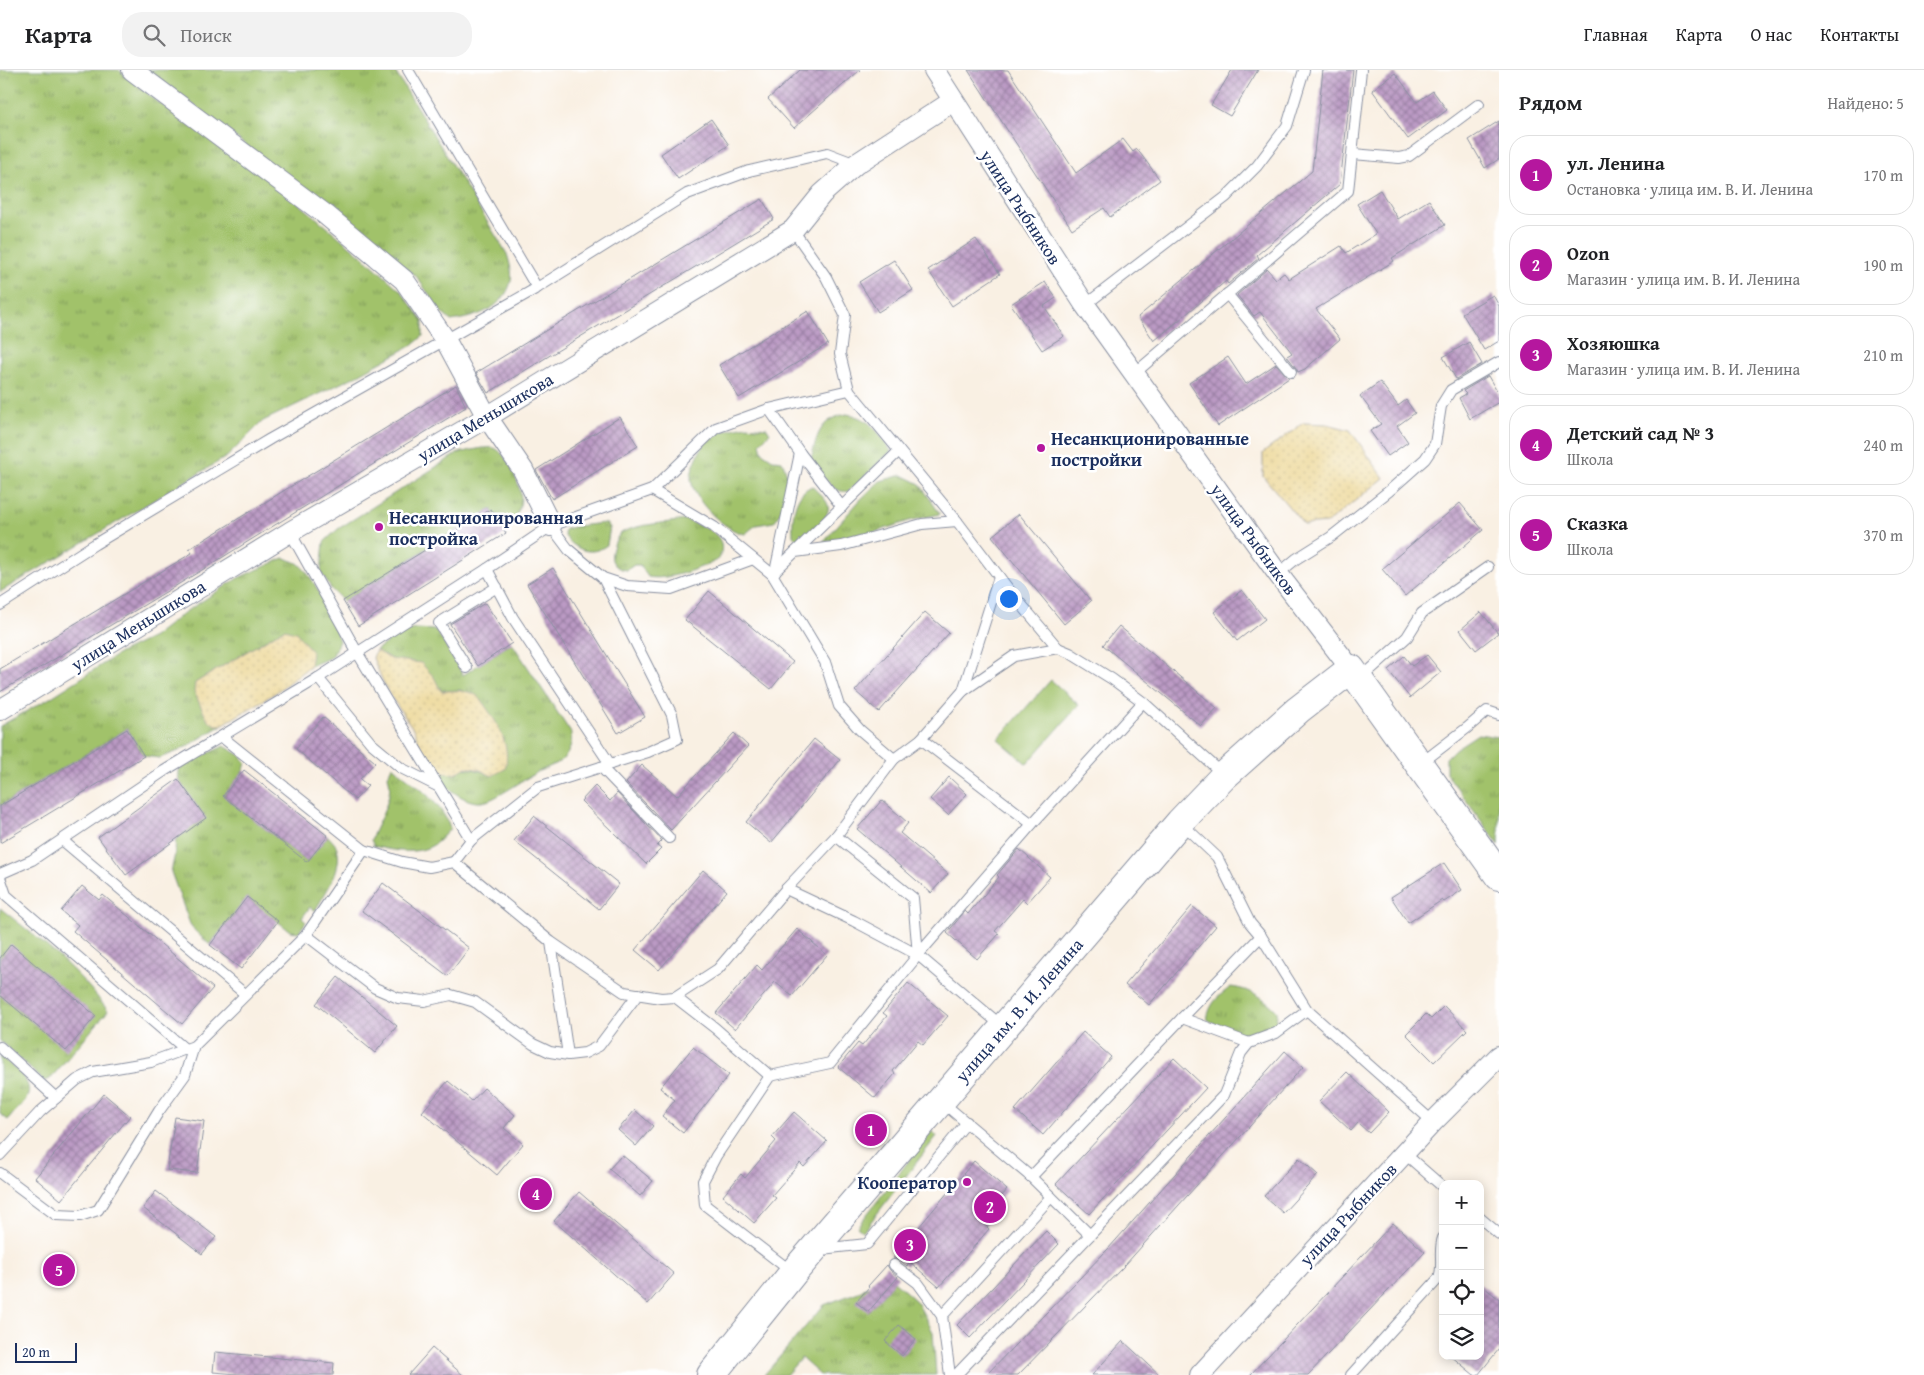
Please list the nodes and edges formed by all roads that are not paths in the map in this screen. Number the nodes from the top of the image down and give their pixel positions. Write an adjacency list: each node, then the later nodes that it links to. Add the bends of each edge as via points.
1 (132, 70): 14 (street, via 326,215 404,280)
2 (408, 70): 11 (lane)
3 (934, 70): 6 (street, улица Рыбников)
4 (1304, 70): 13 (lane, via 1287,126 1257,166 1226,197)
5 (1361, 70): 8 (lane)
6 (953, 101): 9 (street, улица Меньшикова); 13 (street, улица Рыбников)
7 (1479, 104): 8 (lane, via 1409,156)
8 (1353, 154): 12 (lane, via 1348,191)
9 (856, 164): 10 (street, улица Меньшикова, via 822,194); 11 (lane, via 827,153 749,171 687,194)
10 (793, 230): 18 (lane, via 826,277 845,315 840,354); 20 (street, улица Меньшикова)
11 (537, 288): 14 (lane)
12 (1227, 294): 16 (lane); 17 (lane)
13 (1085, 305): 17 (street, улица Рыбников)
14 (446, 341): 20 (street); 37 (lane, via 270,439)
15 (1499, 362): 33 (lane, via 1452,390 1441,406 1435,444 1424,459 1331,537)
16 (1291, 372)
17 (1135, 373): 33 (street, улица Рыбников)
18 (849, 390): 19 (lane); 21 (lane)
19 (769, 408): 22 (lane); 23 (lane, via 716,428)
20 (487, 417): 26 (street, via 523,470); 27 (street, улица Меньшикова)
21 (899, 451): 24 (lane); 25 (lane)
22 (800, 453): 24 (lane); 32 (lane)
23 (652, 490): 26 (lane); 29 (lane, via 714,527)
24 (842, 507): 28 (lane)
25 (957, 521): 28 (lane, via 922,524 841,546); 34 (lane)
26 (552, 526): 31 (lane); 35 (lane, via 569,550)
27 (290, 532): 41 (lane); 47 (street, улица Меньшикова)
28 (795, 552): 32 (lane)
29 (753, 559): 32 (lane); 35 (lane, via 671,589 627,586)
30 (1488, 567): 43 (lane, via 1422,613 1408,637)
31 (488, 569): 36 (lane); 38 (lane)
32 (774, 573): 51 (lane, via 825,662 839,706 860,730)
33 (1278, 574): 43 (street, улица Рыбников)
34 (999, 577): 40 (lane); 45 (lane)
35 (603, 578): 53 (lane, via 672,715 677,739)
36 (497, 587): 39 (lane); 53 (lane, via 512,618)
37 (0, 605)
38 (429, 606): 39 (lane); 41 (lane)
39 (439, 623): 42 (lane)
40 (1058, 648): 45 (lane, via 1014,656); 46 (lane, via 1112,679)
41 (357, 652): 44 (lane); 55 (lane)
42 (467, 668)
43 (1355, 675): 52 (main road, улица Рыбников); 54 (main road, улица им. В. И. Ленина, via 1298,710)
44 (318, 678): 49 (lane); 55 (lane, via 372,743 401,768)
45 (963, 691): 50 (lane)
46 (1143, 702): 54 (lane); 57 (lane)
47 (0, 710)
48 (1499, 715): 52 (lane, via 1487,711)
49 (222, 737): 60 (lane, via 164,771); 62 (lane)
50 (921, 739): 51 (lane); 57 (lane)
51 (894, 759): 58 (lane)
52 (1419, 764): 65 (main road, улица Рыбников)
53 (605, 765): 59 (lane); 61 (lane, via 538,787)
54 (1224, 776): 56 (main road, улица им. В. И. Ленина)
55 (438, 786): 61 (lane)
56 (1180, 822): 68 (lane, via 1217,857 1250,923); 76 (main road, улица им. В. И. Ленина)
57 (1032, 824): 70 (lane)
58 (836, 836): 66 (lane); 70 (lane, via 913,898)
59 (669, 838)
60 (62, 840): 64 (lane); 71 (lane)
61 (471, 840): 63 (lane)
62 (364, 850): 63 (lane, via 429,867); 67 (lane)
63 (454, 862): 69 (lane)
64 (0, 876): 79 (lane, via 6,895)
65 (1499, 876)
66 (786, 889): 70 (lane); 73 (lane, via 718,969)
67 (306, 935): 71 (lane); 80 (lane, via 375,988 398,998 424,1000 451,995 475,1002 533,1044 550,1052)
68 (1261, 936): 74 (lane); 75 (lane)
69 (551, 942): 72 (lane, via 624,992); 80 (lane)
70 (918, 955): 76 (lane); 82 (lane, via 830,1063)
71 (245, 994): 79 (lane)
72 (638, 994): 73 (lane); 80 (lane, via 599,1046 585,1053)
73 (675, 997): 82 (lane)
74 (1307, 1010): 77 (lane, via 1276,1033); 86 (lane)
75 (1182, 1018): 77 (lane); 90 (lane)
76 (1004, 1027): 84 (main road, улица им. В. И. Ленина)
77 (1249, 1043): 95 (lane, via 1241,1053 1224,1095)
78 (0, 1047): 83 (lane)
79 (190, 1048): 83 (lane, via 152,1062 93,1072 77,1080); 89 (lane, via 185,1075 98,1210 80,1216 56,1215)
80 (568, 1055)
81 (1499, 1056): 86 (street, улица Рыбников)
82 (770, 1076): 99 (lane, via 707,1172 703,1180 705,1205)
83 (56, 1098): 88 (lane)
84 (941, 1101): 85 (lane); 96 (main road, улица им. В. И. Ленина)
85 (967, 1122): 90 (lane); 96 (lane, via 867,1244)
86 (1432, 1122): 87 (street, улица Рыбников)
87 (1404, 1153): 91 (lane); 104 (street, улица Рыбников)
88 (0, 1155)
89 (0, 1173)
90 (1031, 1177): 92 (lane)
91 (1439, 1184)
92 (1051, 1197): 95 (lane); 100 (lane)
93 (1484, 1221): 94 (lane)
94 (1499, 1234)
95 (1090, 1235): 103 (lane)
96 (813, 1250): 99 (main road, улица им. В. И. Ленина)
97 (894, 1265): 100 (lane, via 918,1283)
98 (1442, 1270): 105 (lane, via 1439,1278)
99 (793, 1273): 101 (main road, улица им. В. И. Ленина)
100 (942, 1316): 102 (lane)
101 (711, 1375)
102 (950, 1375)
103 (956, 1375)
104 (1200, 1375)
105 (1351, 1375)

